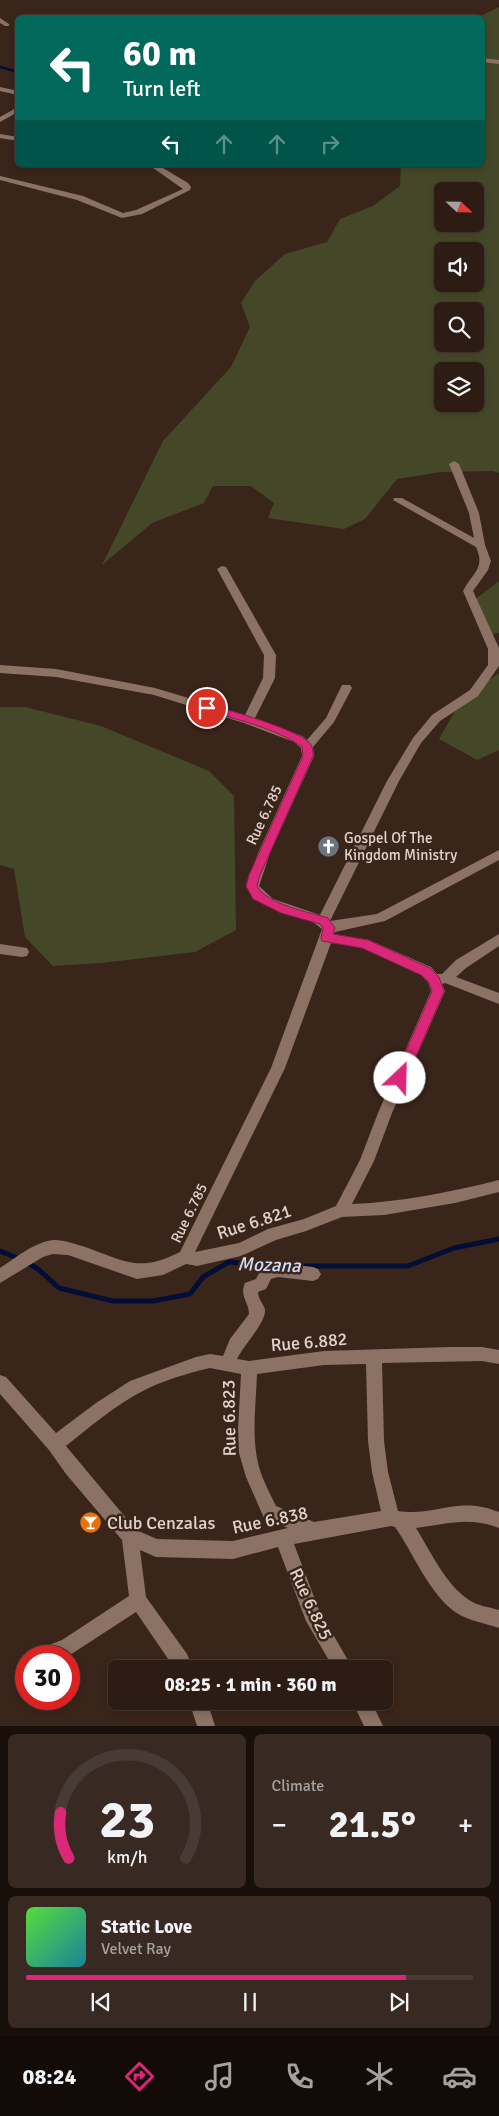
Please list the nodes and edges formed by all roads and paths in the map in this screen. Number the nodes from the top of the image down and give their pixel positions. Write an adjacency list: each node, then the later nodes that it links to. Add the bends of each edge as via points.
1 (0, 20): 2 (street)
2 (7, 25)
3 (485, 60): 4 (street)
4 (499, 62)
5 (0, 89): 6 (street)
6 (15, 92)
7 (15, 111): 8 (street)
8 (0, 120)
9 (0, 136): 10 (street)
10 (15, 138)
11 (156, 167): 12 (street, via 185,185 186,190 127,216 117,215 80,198)
12 (0, 178)
13 (454, 464): 15 (street, via 475,514)
14 (398, 500): 15 (street)
15 (480, 545): 22 (street, via 486,555 486,565 468,591 494,649 494,665 474,693 436,718 417,741 393,781)
16 (222, 569): 19 (street, via 270,655 269,678)
17 (0, 669): 19 (street, via 56,673 155,692)
18 (346, 688): 20 (street, via 318,737)
19 (248, 720): 20 (street, via 298,739)
20 (307, 746): 22 (street, Rue 6.785, via 308,756 252,886 257,896)
21 (499, 854): 22 (street, via 380,918)
22 (326, 929): 26 (street); 30 (street, Rue 6.785, via 278,1068)
23 (499, 939): 26 (street)
24 (0, 950): 25 (street)
25 (22, 952)
26 (440, 979): 27 (street); 29 (street, via 438,991 367,1161)
27 (499, 999)
28 (499, 1186): 29 (street, Rue 6.821, via 393,1208)
29 (341, 1211): 30 (street, Rue 6.821, via 273,1234 241,1249 197,1259)
30 (185, 1257): 32 (street, Rue 6.821, via 163,1268 137,1272 68,1248 53,1246)
31 (313, 1274): 35 (street, via 278,1270 266,1274 260,1284 250,1288 258,1313 236,1344)
32 (0, 1276)
33 (374, 1357): 34 (street, Rue 6.882, via 450,1354); 36 (street, Rue 6.882, via 324,1358); 39 (street, via 380,1472)
34 (499, 1357)
35 (227, 1364): 36 (street, Rue 6.823); 38 (street, Rue 6.823, via 196,1364 136,1386)
36 (249, 1368): 41 (street, Rue 6.823, via 246,1425 250,1466 270,1512)
37 (0, 1382): 38 (street, Rue 6.838)
38 (55, 1444): 42 (street, Rue 6.838)
39 (396, 1519): 40 (street, Rue 6.838, via 472,1512); 41 (street, Rue 6.838); 45 (street, via 412,1535 440,1582 461,1605)
40 (499, 1520)
41 (314, 1530): 43 (street, Rue 6.838)
42 (130, 1536): 43 (street, Rue 6.838, via 156,1548 202,1550 233,1550); 44 (street)
43 (283, 1538): 48 (street, Rue 6.825, via 312,1616)
44 (138, 1600): 46 (street); 47 (street)
45 (499, 1619)
46 (70, 1645)
47 (180, 1660)
48 (339, 1660)
49 (201, 1710): 51 (street)
50 (366, 1710): 52 (street)
51 (206, 1726)
52 (374, 1726)

